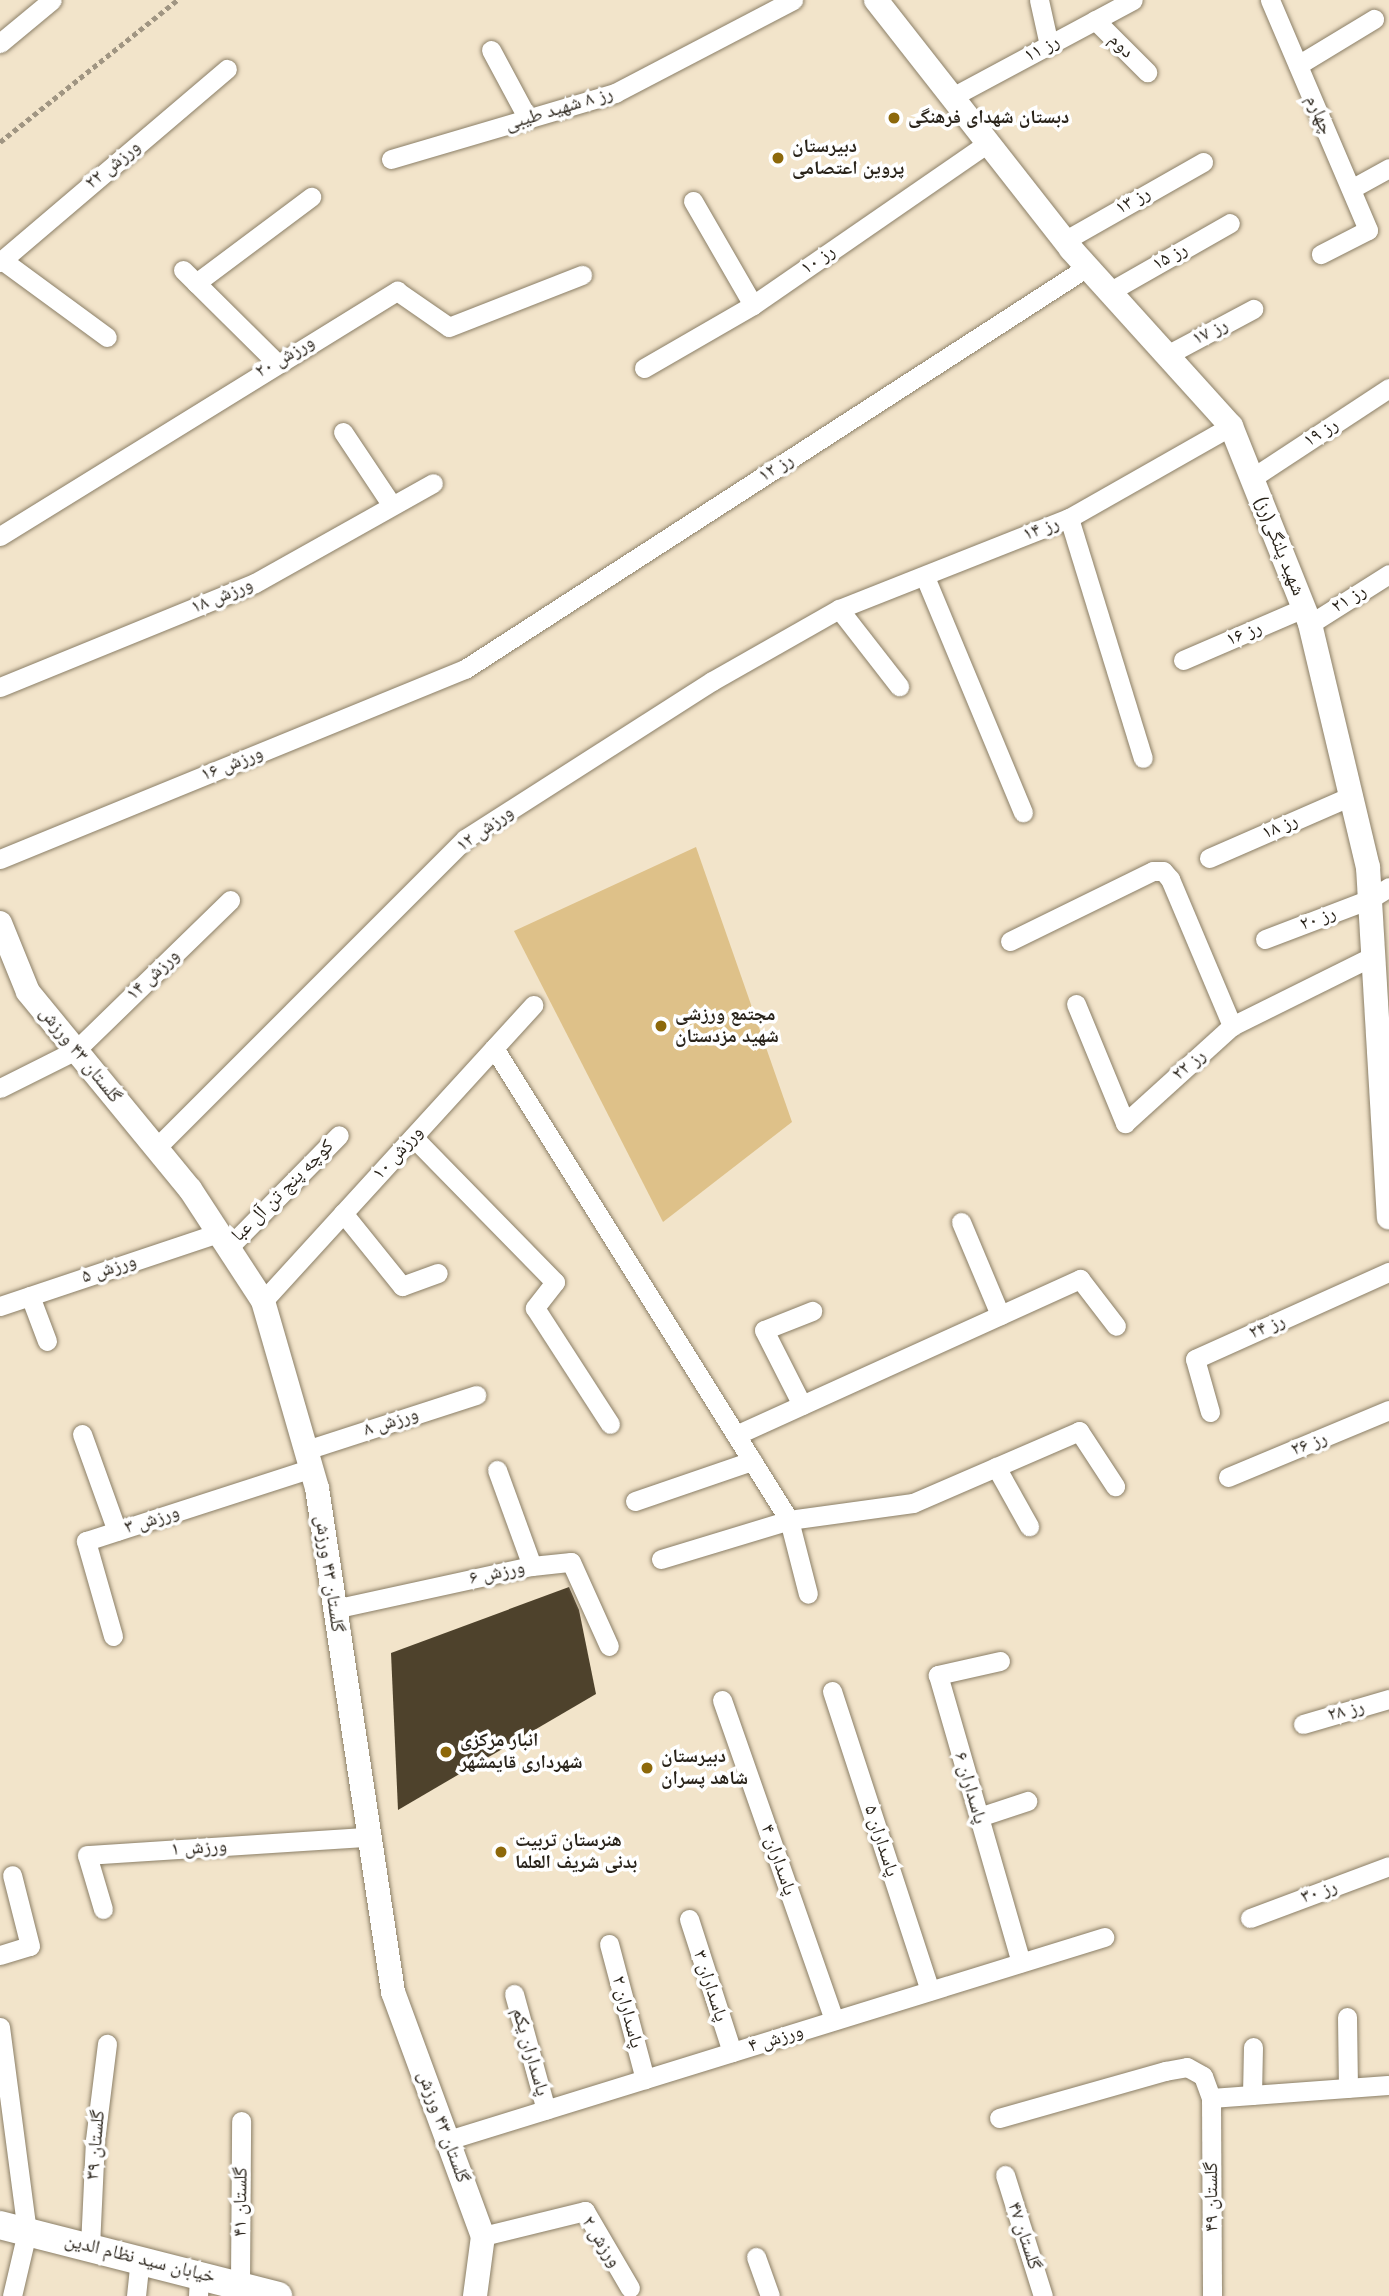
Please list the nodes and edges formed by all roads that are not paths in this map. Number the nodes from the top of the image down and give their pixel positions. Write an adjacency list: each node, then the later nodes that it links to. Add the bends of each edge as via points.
1 (52, 0): 9 (street)
2 (793, 0): 16 (street, رز ۸ شهید طیبی, via 615,93)
3 (876, 0): 15 (street, شهید پلنگی(رز))
4 (1039, 0): 10 (street)
5 (1133, 0): 8 (street, رز ۱۱)
6 (1270, 0): 12 (street, چهارم)
7 (1374, 19): 12 (street)
8 (1095, 20): 10 (street, رز ۱۱); 14 (street, دوم)
9 (0, 43)
10 (1049, 45): 15 (street, رز ۱۱)
11 (491, 50): 16 (street)
12 (1298, 65): 21 (street, چهارم)
13 (227, 69): 27 (street, ورزش ۲۲)
14 (1147, 72)
15 (952, 97): 17 (street, شهید پلنگی(رز))
16 (528, 118): 18 (street, رز ۸ شهید طیبی)
17 (988, 143): 25 (street, شهید پلنگی(رز)); 31 (street, رز ۱۰)
18 (391, 159)
19 (1203, 162): 25 (street, رز ۱۳)
20 (1389, 168): 21 (street)
21 (1351, 189): 26 (street, چهارم, via 1368,230)
22 (311, 197): 35 (street, via 189,277)
23 (693, 201): 31 (street)
24 (1230, 223): 30 (street, رز ۱۵)
25 (1064, 241): 28 (street, شهید پلنگی(رز))
26 (1321, 254)
27 (1, 261): 33 (street)
28 (1087, 267): 30 (street, شهید پلنگی(رز)); 50 (street, رز ۱۲)
29 (582, 275): 35 (street, ورزش ۲۰, via 449,327 397,291)
30 (1109, 292): 34 (street, شهید پلنگی(رز))
31 (752, 305): 36 (street, رز ۱۰)
32 (1253, 309): 34 (street, رز ۱۷)
33 (107, 337)
34 (1167, 355): 38 (street, شهید پلنگی(رز))
35 (276, 362): 44 (street, ورزش ۲۰)
36 (644, 368)
37 (1389, 388): 40 (street, رز ۱۹)
38 (1231, 426): 40 (street, شهید پلنگی(رز)); 43 (street, رز ۱۴)
39 (343, 432): 42 (street)
40 (1252, 478): 48 (street, شهید پلنگی(رز))
41 (433, 483): 42 (street, ورزش ۱۸)
42 (391, 504): 52 (street, ورزش ۱۸, via 255,583)
43 (1069, 518): 46 (street, رز ۱۴); 53 (street)
44 (0, 536)
45 (1389, 574): 48 (street, رز ۲۱)
46 (925, 577): 47 (street, رز ۱۴); 55 (street)
47 (839, 610): 51 (street); 73 (street, ورزش ۱۲, via 712,681 465,839)
48 (1307, 616): 49 (street, رز ۱۶); 54 (street, شهید پلنگی(رز))
49 (1184, 660)
50 (465, 668): 57 (street, ورزش ۱۶)
51 (898, 686)
52 (0, 687)
53 (1143, 758)
54 (1351, 796): 56 (street, رز ۱۸); 58 (street, شهید پلنگی(رز))
55 (1023, 812)
56 (1209, 858)
57 (0, 859)
58 (1379, 893): 61 (street, رز ۲۰); 63 (street, شهید پلنگی(رز))
59 (230, 900): 69 (street, ورزش ۱۴)
60 (0, 923): 69 (street, گلستان ۴۳ ورزش, via 28,992)
61 (1265, 939)
62 (1010, 941): 66 (street, via 1153,871 1163,871)
63 (1373, 956): 66 (street, رز ۲۲); 67 (street, شهید پلنگی(رز))
64 (1076, 1003): 66 (street, رز ۲۲, via 1125,1123)
65 (533, 1005): 68 (street, ورزش ۱۰)
66 (1232, 1026)
67 (1384, 1042): 74 (street, شهید پلنگی(رز))
68 (494, 1048): 72 (street, ورزش ۱۰); 94 (street)
69 (76, 1050): 70 (street, ورزش ۱۴); 73 (street, گلستان ۴۳ ورزش)
70 (0, 1088)
71 (339, 1135): 78 (street, کوچه پنج تن آل عبا)
72 (413, 1137): 75 (street, ورزش ۱۰); 92 (street, via 555,1282 535,1308)
73 (156, 1148): 78 (street, گلستان ۴۳ ورزش)
74 (1388, 1171): 76 (street, شهید پلنگی(رز))
75 (343, 1213): 80 (street, via 401,1286); 82 (street, ورزش ۱۰)
76 (1389, 1217)
77 (961, 1222): 85 (street)
78 (223, 1240): 81 (street, ورزش ۵); 82 (street, گلستان ۴۳ ورزش)
79 (1389, 1272): 91 (street, رز ۲۴, via 1195,1359)
80 (438, 1273)
81 (30, 1296): 83 (street, ورزش ۵); 87 (street)
82 (263, 1301): 95 (street, گلستان ۴۳ ورزش)
83 (0, 1306)
84 (812, 1311): 89 (street, via 764,1330)
85 (1000, 1315): 86 (street, via 1080,1279); 89 (street)
86 (1116, 1326)
87 (47, 1341)
88 (476, 1395): 95 (street, ورزش ۸)
89 (802, 1405): 94 (street)
90 (1389, 1410): 99 (street, رز ۲۶)
91 (1210, 1412)
92 (610, 1424)
93 (82, 1434): 104 (street)
94 (736, 1435): 96 (street)
95 (309, 1459): 104 (street, ورزش ۳); 108 (street, گلستان ۴۳ ورزش)
96 (752, 1461): 101 (street); 102 (street)
97 (996, 1467): 100 (street, via 1079,1431); 102 (street, via 913,1503); 103 (street)
98 (497, 1470): 106 (street)
99 (1228, 1477)
100 (1115, 1486)
101 (635, 1501)
102 (789, 1520): 105 (street); 107 (street)
103 (1029, 1526)
104 (117, 1531): 109 (street, ورزش ۳, via 86,1541)
105 (661, 1559)
106 (532, 1566): 108 (street, ورزش ۶); 110 (street, ورزش ۶, via 571,1562)
107 (808, 1594)
108 (334, 1609): 118 (street, گلستان ۴۳ ورزش)
109 (113, 1636)
110 (610, 1646)
111 (1000, 1661): 117 (street, پاسداران ۶, via 938,1675)
112 (832, 1691): 128 (street, پاسداران ۵)
113 (1389, 1699): 115 (street, رز ۲۸)
114 (722, 1700): 131 (street, پاسداران ۴)
115 (1303, 1724)
116 (1027, 1801): 117 (street)
117 (979, 1817): 127 (street, پاسداران ۶)
118 (366, 1837): 121 (street, ورزش ۱, via 87,1855); 144 (street, گلستان ۴۳ ورزش, via 393,1992)
119 (1389, 1866): 122 (street, رز ۳۰)
120 (12, 1875): 126 (street, via 30,1946)
121 (103, 1909)
122 (1250, 1918)
123 (689, 1919): 135 (street, پاسداران ۳)
124 (1104, 1937): 127 (street, ورزش ۴)
125 (609, 1944): 136 (street, پاسداران ۲)
126 (0, 1955)
127 (1021, 1962): 128 (street, ورزش ۴)
128 (930, 1990): 131 (street, ورزش ۴)
129 (514, 1994): 141 (street, پاسداران یکم)
130 (1347, 2017): 138 (street)
131 (834, 2020): 135 (street, ورزش ۴)
132 (0, 2027): 146 (street)
133 (107, 2044): 148 (street, گلستان ۳۹, via 95,2140)
134 (1253, 2047): 139 (street)
135 (732, 2052): 136 (street, ورزش ۴)
136 (645, 2079): 141 (street, ورزش ۴)
137 (1388, 2085): 138 (street)
138 (1348, 2088): 139 (street)
139 (1252, 2095): 140 (street)
140 (1212, 2098): 142 (street, via 1203,2076 1187,2067); 160 (street, گلستان ۴۹)
141 (546, 2110): 144 (street, ورزش ۴)
142 (999, 2118)
143 (241, 2121): 151 (street, گلستان ۴۱)
144 (448, 2140): 147 (street, گلستان ۴۳ ورزش)
145 (1004, 2175): 159 (street, گلستان ۴۷)
146 (13, 2229): 148 (main road, خیابان سید نظام الدین); 154 (street)
147 (483, 2236): 153 (street, ورزش ۲, via 585,2211); 157 (street, گلستان ۴۳ ورزش)
148 (90, 2246): 150 (main road, خیابان سید نظام الدین)
149 (756, 2257): 158 (street)
150 (140, 2259): 152 (main road, خیابان سید نظام الدین); 155 (street)
151 (240, 2283): 152 (main road, خیابان سید نظام الدین); 156 (main road, خیابان سید نظام الدین)
152 (198, 2285)
153 (630, 2288)
154 (12, 2296)
155 (136, 2296)
156 (278, 2296)
157 (475, 2296)
158 (769, 2296)
159 (1043, 2296)
160 (1212, 2296)

